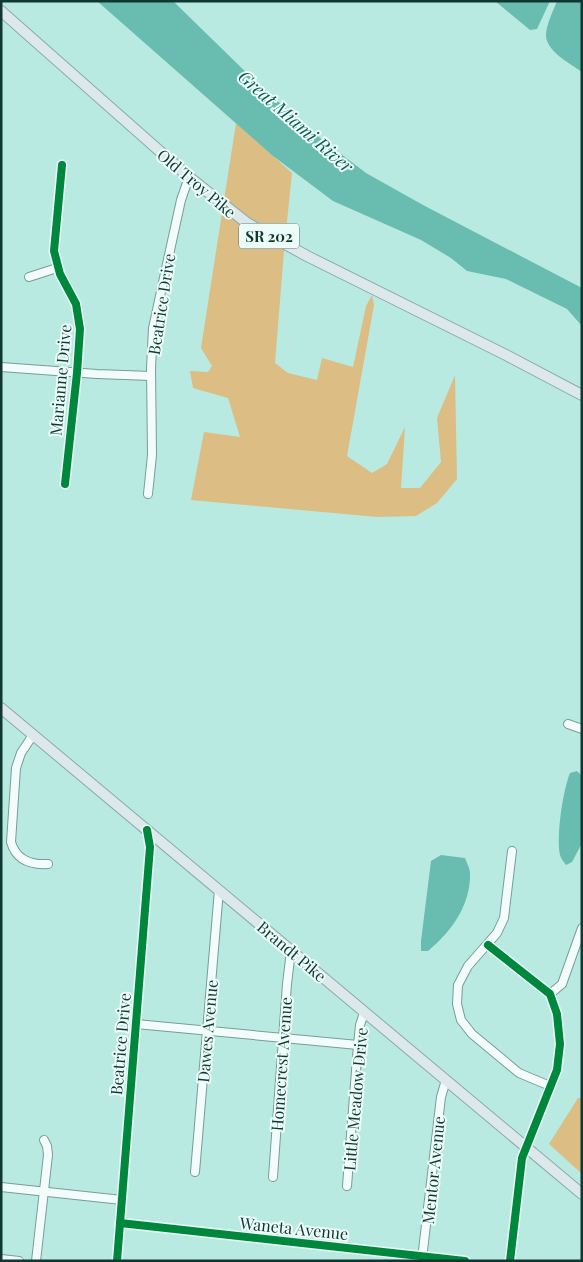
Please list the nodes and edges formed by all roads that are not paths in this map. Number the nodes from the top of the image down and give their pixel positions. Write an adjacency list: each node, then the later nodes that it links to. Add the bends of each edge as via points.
1 (1, 11): 3 (main road, Old Troy Pike / SR 202)
2 (62, 165): 4 (street, Marianne Drive, via 54,240)
3 (189, 177): 8 (street, Beatrice Drive, via 157,306); 9 (main road, Old Troy Pike / SR 202, via 260,231)
4 (57, 268): 5 (street); 7 (street, Marianne Drive, via 78,312)
5 (29, 278)
6 (1, 367): 7 (street)
7 (77, 373): 8 (street); 10 (street, Marianne Drive)
8 (151, 376): 11 (street, Beatrice Drive, via 152,448)
9 (582, 395)
10 (64, 484)
11 (148, 494)
12 (1, 708): 15 (main road, Brandt Pike)
13 (568, 724): 14 (street)
14 (582, 729)
15 (33, 735): 16 (main road, Brandt Pike); 18 (street, via 16,768 11,842 15,853 22,859)
16 (147, 830): 19 (main road, Brandt Pike); 25 (street, Beatrice Drive, via 150,847)
17 (512, 850): 21 (street, via 504,918)
18 (48, 864)
19 (219, 890): 22 (main road, Brandt Pike); 26 (street, Dawes Avenue)
20 (582, 928): 23 (street, via 562,984)
21 (488, 945): 23 (street); 30 (street, via 468,966 458,985 457,1004 461,1020 472,1034 519,1073)
22 (293, 952): 24 (main road, Brandt Pike); 27 (street, Homecrest Avenue)
23 (550, 994): 30 (street, via 557,1014 560,1044 557,1070)
24 (364, 1013): 28 (street, Little Meadow Drive); 29 (main road, Brandt Pike)
25 (136, 1024): 26 (street); 39 (street, Beatrice Drive)
26 (207, 1030): 27 (street); 33 (street, Dawes Avenue)
27 (283, 1038): 28 (street); 34 (street, Homecrest Avenue)
28 (358, 1045): 35 (street, Little Meadow Drive)
29 (446, 1080): 32 (main road, Brandt Pike); 41 (street, Mentor Avenue, via 441,1097)
30 (550, 1086): 32 (street)
31 (44, 1140): 37 (street, via 48,1155)
32 (526, 1147): 38 (main road, Brandt Pike); 47 (street)
33 (195, 1172)
34 (273, 1177)
35 (347, 1186)
36 (1, 1187): 37 (street)
37 (44, 1192): 39 (street); 44 (street)
38 (582, 1194)
39 (122, 1200): 40 (street, Beatrice Drive)
40 (120, 1223): 41 (street, Waneta Avenue); 45 (street, Beatrice Drive)
41 (422, 1258): 46 (street, Waneta Avenue)
42 (1, 1259): 43 (street)
43 (19, 1261)
44 (36, 1261)
45 (117, 1261)
46 (466, 1261)
47 (510, 1261)

